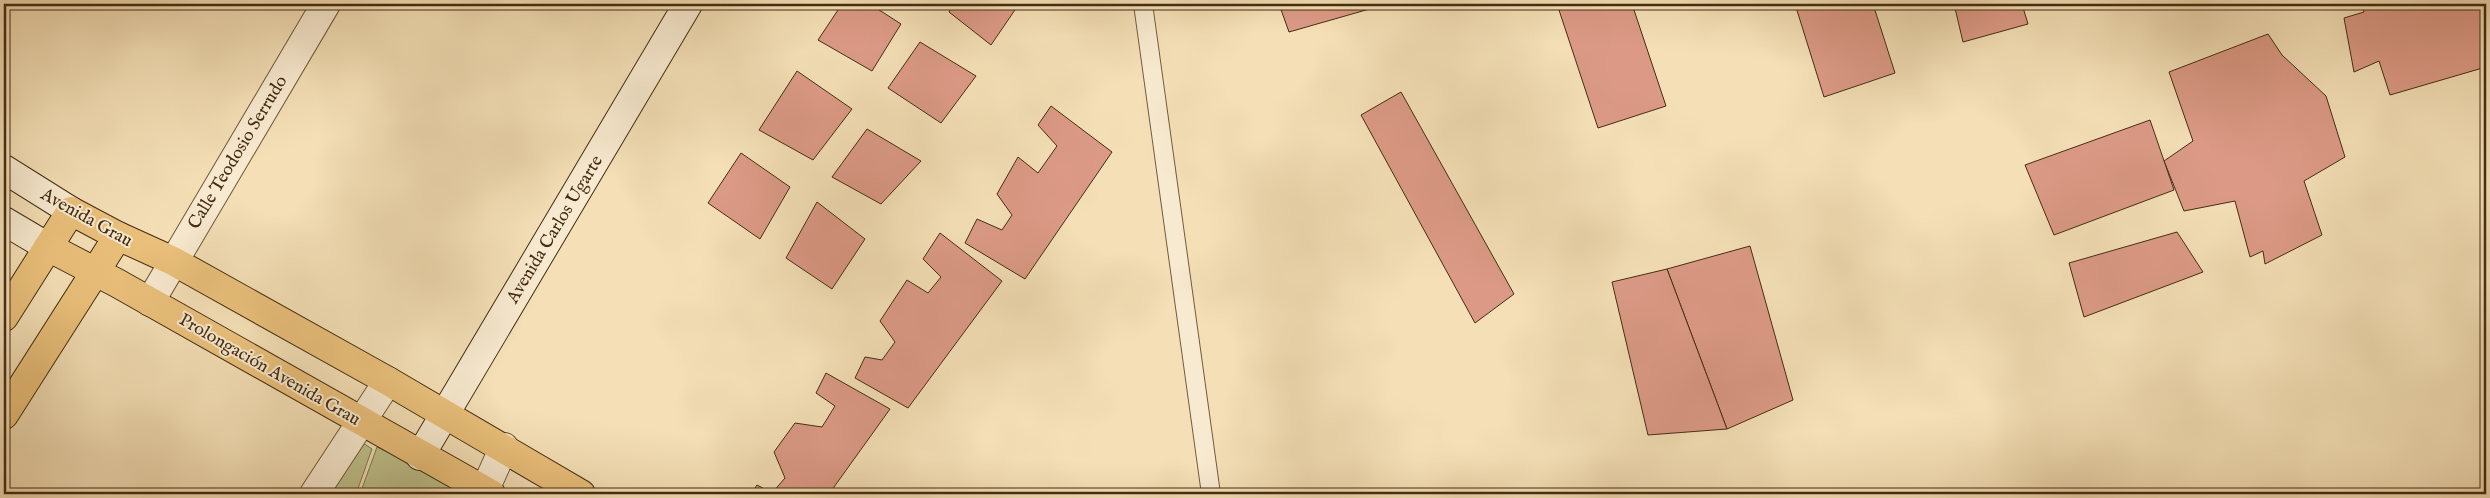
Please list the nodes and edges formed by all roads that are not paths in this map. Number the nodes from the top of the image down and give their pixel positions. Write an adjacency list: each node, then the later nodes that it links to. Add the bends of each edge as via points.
1 (326, 4): 9 (street, Calle Teodosio Serrudo)
2 (688, 4): 14 (street, Avenida Carlos Ugarte)
3 (1143, 4): 22 (lane)
4 (4, 169): 5 (street, Avenida Grau)
5 (71, 211): 7 (highway, Avenida Grau); 8 (highway)
6 (4, 221): 8 (street)
7 (118, 236): 9 (highway, Avenida Grau); 10 (highway)
8 (48, 247): 10 (highway, Prolongación Avenida Grau); 12 (highway)
9 (172, 261): 11 (street, Calle Teodosio Serrudo); 13 (highway)
10 (95, 272): 11 (highway, Prolongación Avenida Grau); 15 (highway)
11 (150, 302): 16 (highway, Prolongación Avenida Grau)
12 (4, 317)
13 (388, 381): 14 (highway); 16 (street)
14 (443, 414): 17 (highway); 18 (street, Avenida Carlos Ugarte)
15 (4, 415)
16 (361, 421): 18 (highway, Prolongación Avenida Grau); 20 (street)
17 (504, 447): 19 (street); 21 (highway)
18 (420, 456): 19 (highway, Prolongación Avenida Grau)
19 (486, 493)
20 (314, 494)
21 (582, 494)
22 (1211, 494)

